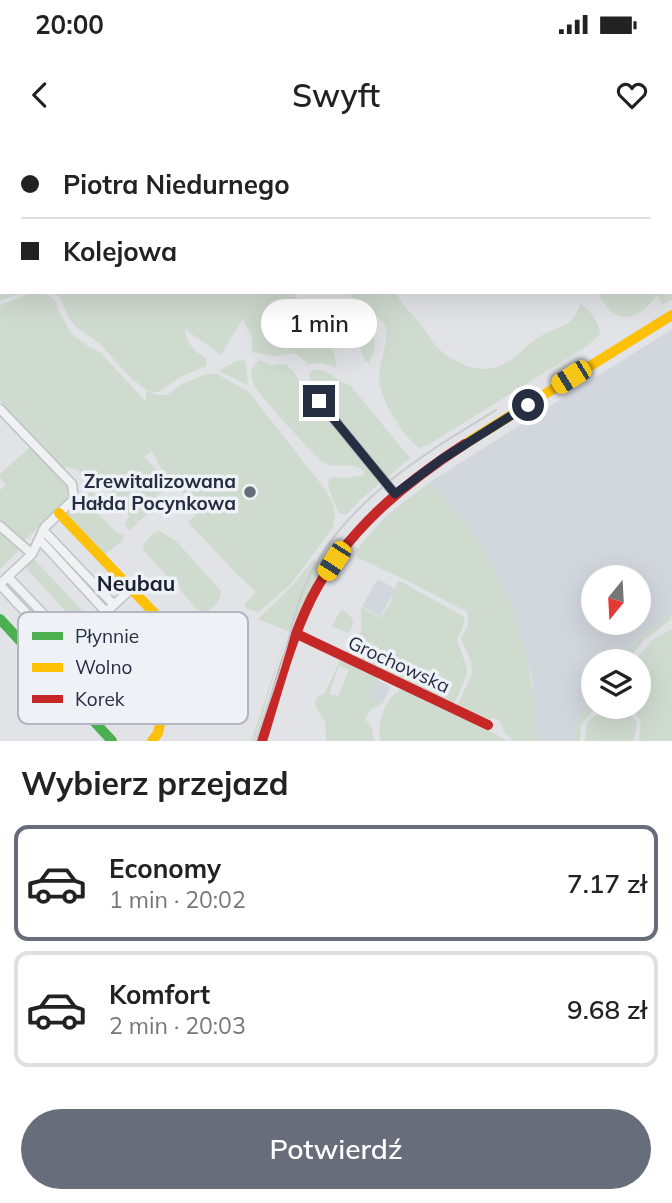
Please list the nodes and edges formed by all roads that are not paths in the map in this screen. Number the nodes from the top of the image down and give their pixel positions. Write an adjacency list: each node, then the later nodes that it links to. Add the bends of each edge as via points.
1 (672, 315): 4 (street, via 442,459)
2 (319, 401): 4 (street)
3 (0, 409): 5 (street, via 72,484 74,499)
4 (395, 494): 19 (street, via 334,561 310,600)
5 (59, 513): 7 (street); 12 (street)
6 (0, 526): 9 (street)
7 (43, 530): 8 (street); 13 (street)
8 (39, 539): 9 (street); 16 (street)
9 (32, 554): 10 (street)
10 (8, 577): 11 (street); 15 (street)
11 (0, 584): 14 (street)
12 (131, 589): 13 (street); 17 (street)
13 (114, 605): 16 (street)
14 (26, 612)
15 (41, 612)
16 (106, 612)
17 (153, 612)
18 (0, 619): 20 (street)
19 (297, 634): 23 (street, Grochowska); 26 (street)
20 (18, 638)
21 (97, 724): 24 (street)
22 (160, 724): 25 (street)
23 (488, 724)
24 (112, 741)
25 (152, 741)
26 (262, 741)

